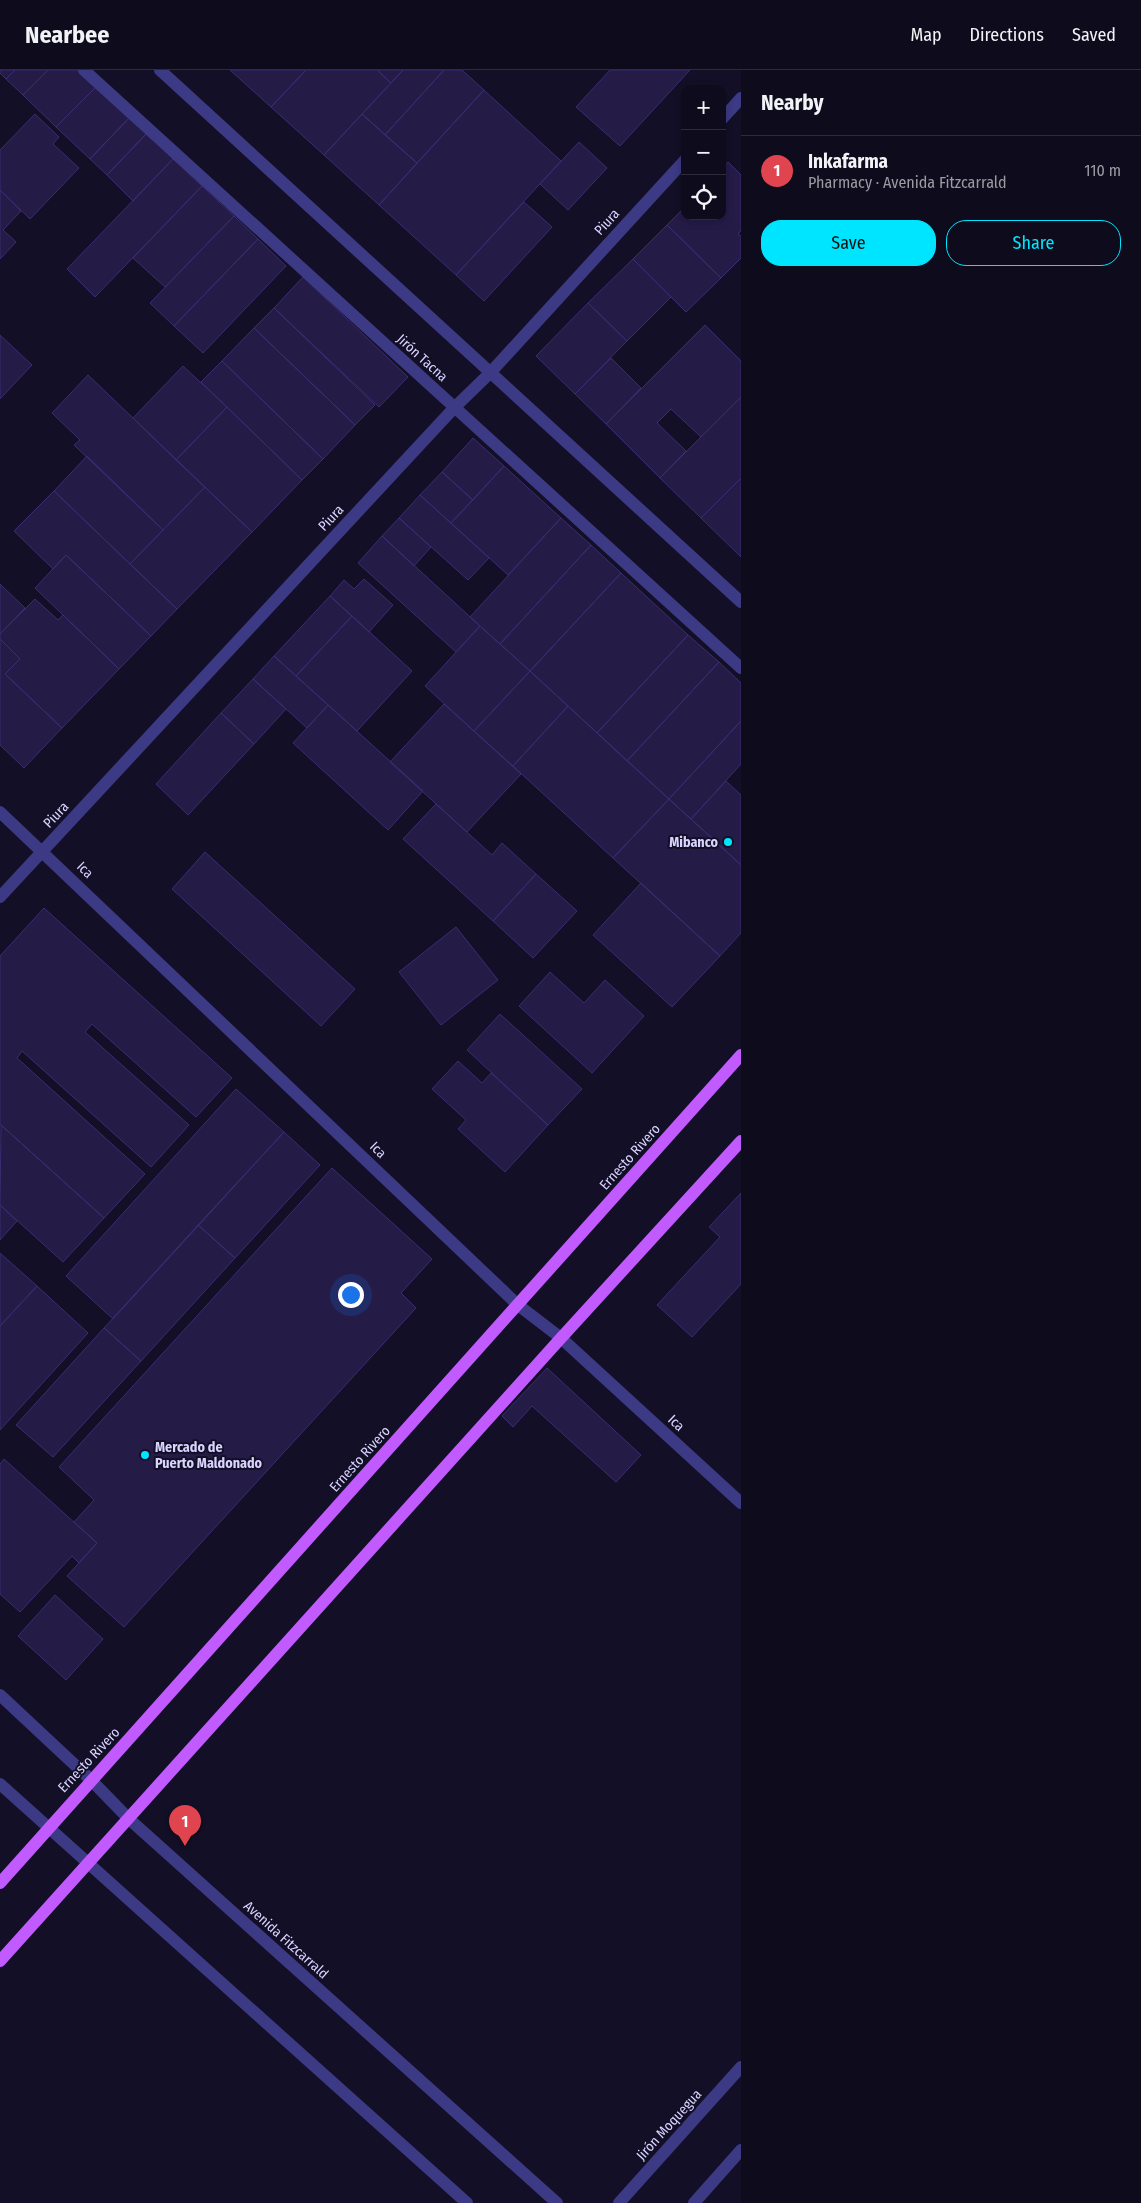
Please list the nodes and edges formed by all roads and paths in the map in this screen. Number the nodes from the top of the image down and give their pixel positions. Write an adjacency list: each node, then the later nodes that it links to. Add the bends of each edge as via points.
1 (84, 70): 7 (street, Jirón Tacna)
2 (160, 70): 6 (street)
3 (741, 98): 4 (street)
4 (726, 115)
5 (681, 164): 6 (street, Piura)
6 (490, 373): 7 (street, Piura); 8 (street)
7 (454, 408): 9 (street, Jirón Tacna); 11 (street, Piura)
8 (741, 602)
9 (741, 668)
10 (0, 812): 11 (street, Ica)
11 (43, 851): 12 (street, Piura); 15 (street, Ica)
12 (0, 898)
13 (741, 1055): 15 (main road, Ernesto Rivero)
14 (741, 1142): 16 (main road)
15 (518, 1305): 16 (street, Ica); 19 (main road, Ernesto Rivero)
16 (561, 1338): 17 (street, Ica); 21 (main road)
17 (741, 1503)
18 (0, 1695): 19 (street, Avenida Fitzcarrald)
19 (92, 1781): 21 (street, Avenida Fitzcarrald); 22 (main road, Ernesto Rivero)
20 (0, 1784): 22 (street)
21 (129, 1819): 23 (main road); 29 (street, Avenida Fitzcarrald)
22 (48, 1827): 23 (street); 24 (main road, Ernesto Rivero)
23 (87, 1862): 25 (main road); 28 (street)
24 (0, 1882)
25 (0, 1961)
26 (741, 2067): 30 (street, Jirón Moquegua)
27 (741, 2150): 31 (street)
28 (467, 2203)
29 (557, 2203)
30 (619, 2203)
31 (694, 2203)

